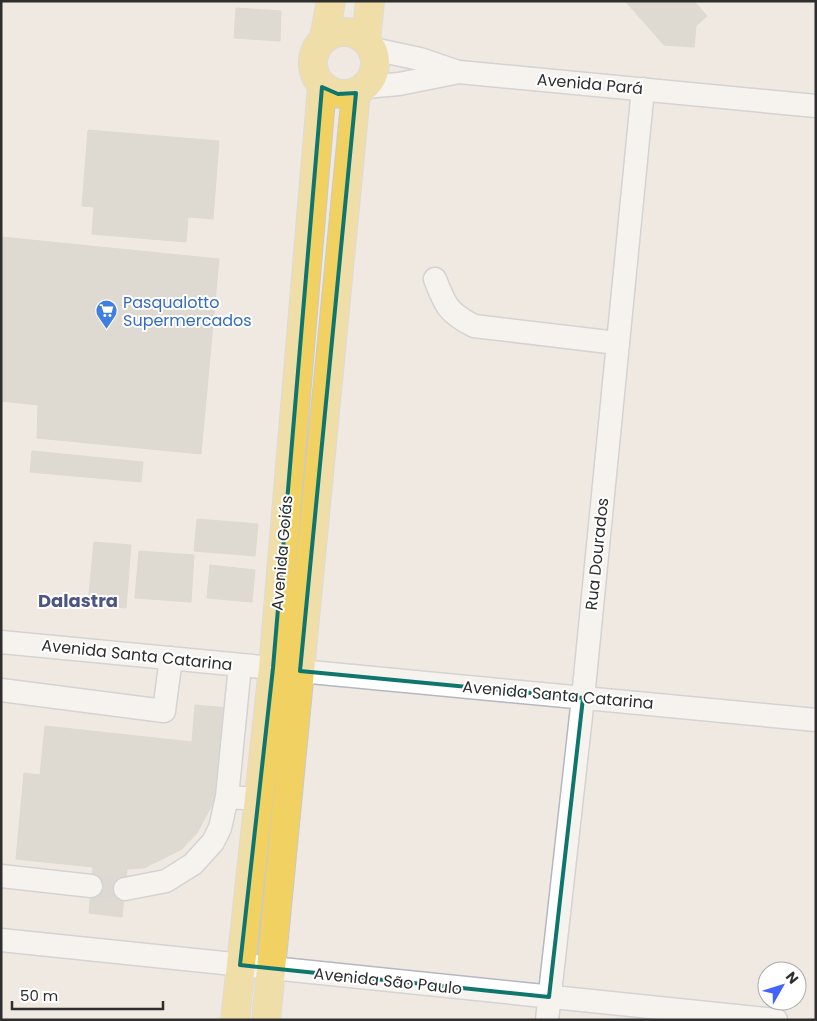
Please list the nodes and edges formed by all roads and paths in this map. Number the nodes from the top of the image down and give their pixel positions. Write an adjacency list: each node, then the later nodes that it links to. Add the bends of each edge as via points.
1 (331, 1): 3 (main road)
2 (370, 1): 4 (main road)
3 (324, 38): 4 (main road, via 341,31 350,32); 6 (main road, via 312,56 312,67)
4 (369, 45): 5 (street); 8 (main road, via 374,71)
5 (459, 72): 7 (street, Avenida Pará); 8 (street, Avenida Pará)
6 (322, 86): 8 (main road, via 338,94); 15 (main road, Avenida Goiás)
7 (642, 89): 9 (street, Avenida Pará); 11 (street, Rua Dourados)
8 (360, 90): 16 (main road, Avenida Goiás)
9 (816, 106)
10 (435, 279): 11 (street, via 446,308 474,326)
11 (617, 343): 18 (street, Rua Dourados)
12 (1, 642): 13 (street, Avenida Santa Catarina)
13 (171, 658): 14 (street, Avenida Santa Catarina); 17 (street, via 164,711)
14 (240, 665): 15 (street, Avenida Santa Catarina); 20 (street)
15 (272, 668): 21 (main road, Avenida Goiás)
16 (300, 670): 18 (street, Avenida Santa Catarina); 27 (main road, Avenida Goiás)
17 (1, 690)
18 (582, 698): 19 (street, Avenida Santa Catarina); 28 (street, Rua Dourados)
19 (816, 720)
20 (227, 797): 21 (street); 24 (street, via 220,828 193,864 166,882)
21 (258, 800): 26 (main road, Avenida Goiás)
22 (1, 876): 23 (street)
23 (91, 886)
24 (125, 889)
25 (1, 940): 26 (street, Avenida São Paulo)
26 (240, 965): 27 (street, Avenida São Paulo); 29 (main road, Avenida Goiás)
27 (270, 968): 28 (street, Avenida São Paulo); 30 (main road, Avenida Goiás)
28 (550, 997): 31 (street, Rua Dourados); 32 (street, Avenida São Paulo)
29 (236, 1020)
30 (266, 1020)
31 (548, 1020)
32 (776, 1020)

